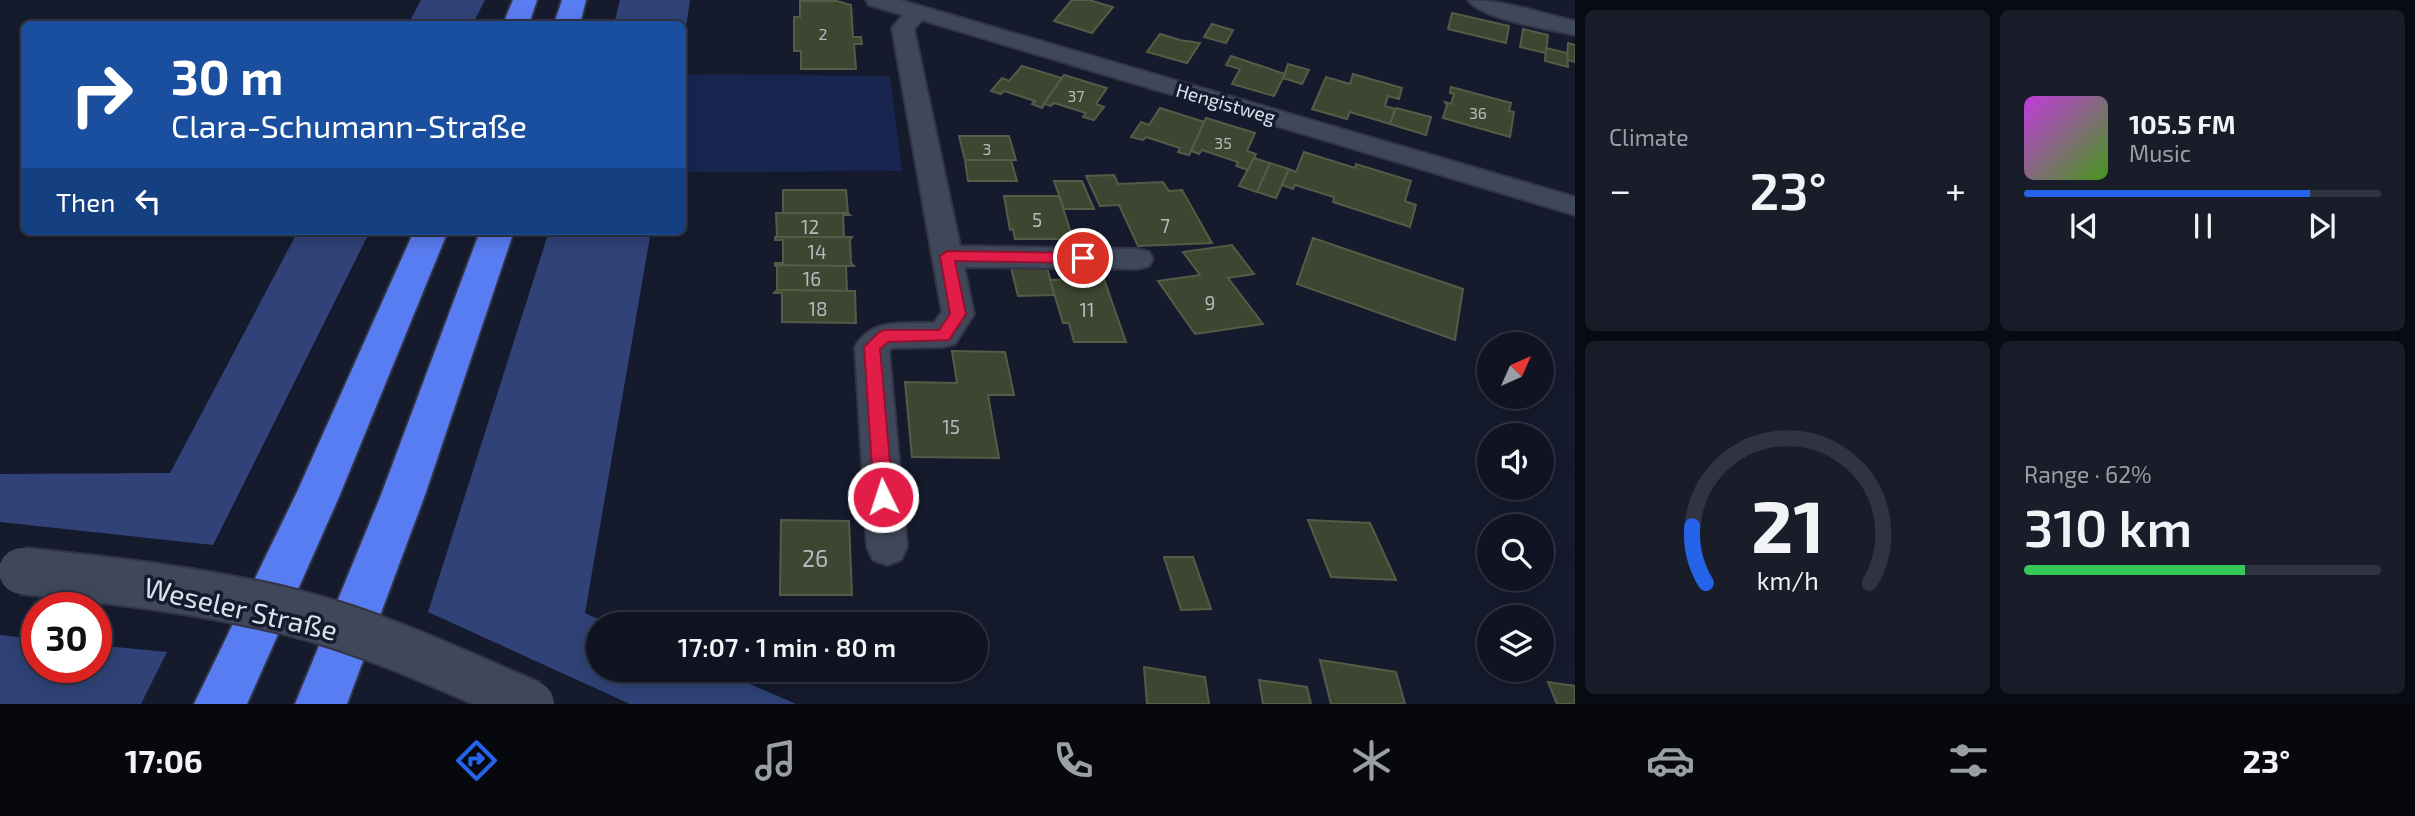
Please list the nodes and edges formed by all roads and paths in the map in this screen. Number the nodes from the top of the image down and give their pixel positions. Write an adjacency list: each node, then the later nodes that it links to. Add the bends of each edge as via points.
1 (526, 0): 6 (highway)
2 (574, 0): 7 (highway)
3 (877, 0): 5 (street, Hengistweg)
4 (1479, 0): 8 (street, via 1502,11)
5 (917, 12): 9 (street, Hengistweg); 12 (street, via 903,28)
6 (517, 21)
7 (568, 21)
8 (1575, 28)
9 (1575, 206)
10 (429, 235): 16 (highway, via 317,497)
11 (496, 235): 17 (highway, via 403,495)
12 (947, 256): 13 (street); 14 (street, via 958,314 943,335 884,336 872,347)
13 (1138, 259)
14 (887, 547)
15 (22, 571): 18 (street, Weseler Straße, bridge, via 170,587 303,615)
16 (220, 704)
17 (321, 704)
18 (531, 704)

